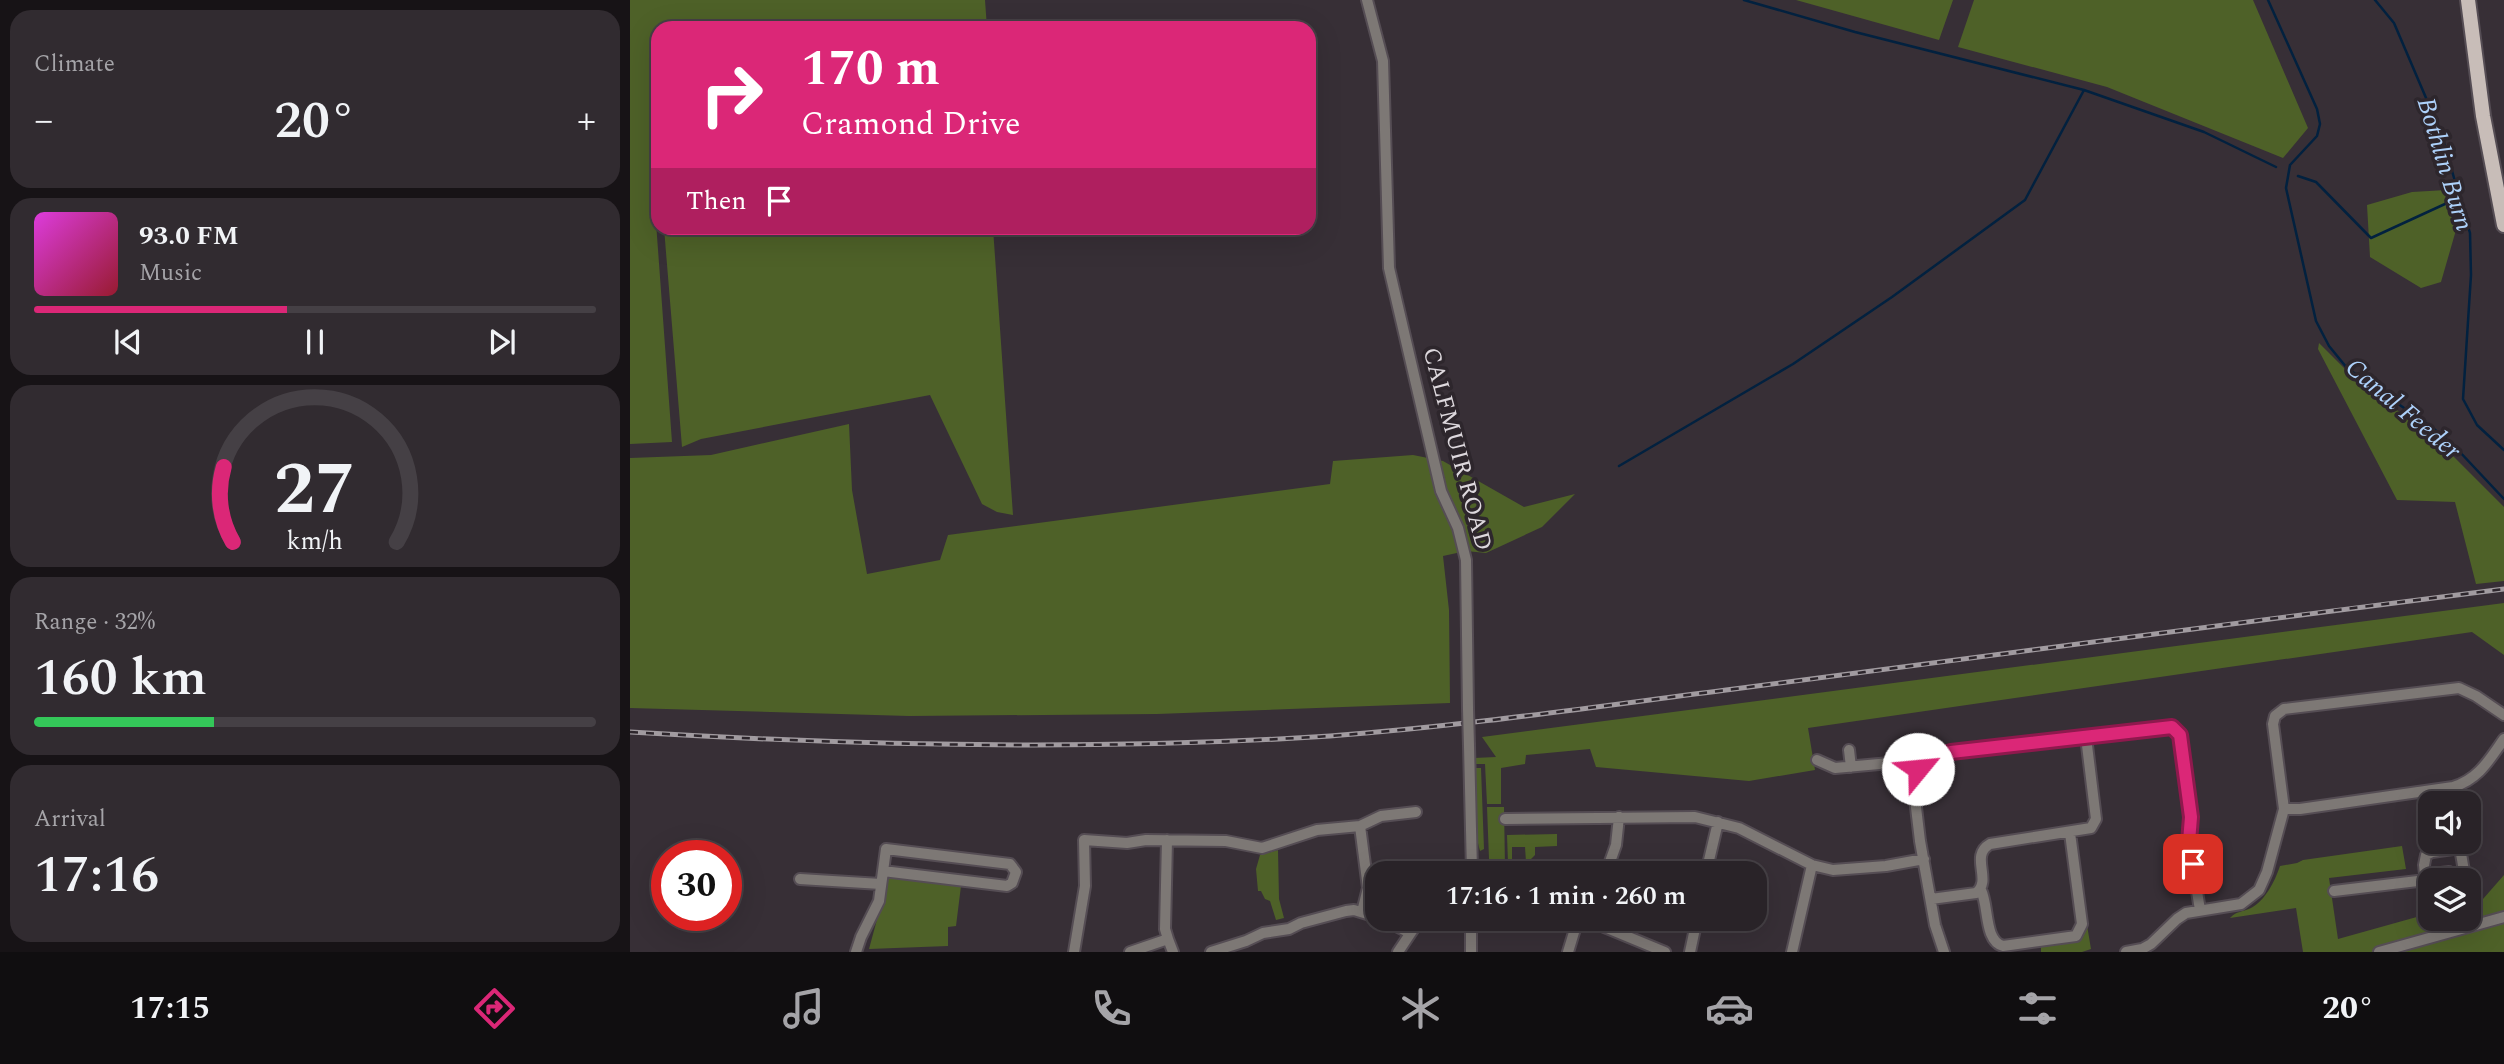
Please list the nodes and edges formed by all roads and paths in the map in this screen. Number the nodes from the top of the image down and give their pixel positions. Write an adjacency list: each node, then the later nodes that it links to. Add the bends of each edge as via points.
1 (1367, 0): 22 (street, CALFMUIR ROAD, bridge, via 1383,61 1390,268 1441,491 1466,560)
2 (2468, 0): 3 (main road, via 2483,116)
3 (2504, 225)
4 (2504, 715): 13 (street, via 2459,688 2284,709 2273,724)
5 (2086, 737): 10 (street, via 1951,752); 19 (street, via 2095,823 2088,830); 33 (street, via 2168,726 2179,732)
6 (2504, 739): 11 (street, via 2474,778)
7 (1849, 750): 9 (street)
8 (1817, 760): 9 (street, via 1835,768)
9 (1851, 767): 10 (street, via 1893,761)
10 (1918, 769): 21 (street, via 1913,791)
11 (2453, 787): 12 (street); 13 (street)
12 (2454, 791)
13 (2284, 809): 33 (street, via 2262,885 2254,896 2241,904)
14 (1416, 812): 18 (street, via 1381,816)
15 (1619, 817): 16 (street); 17 (street, via 1695,817); 23 (street)
16 (1505, 819)
17 (1718, 822): 24 (street); 25 (street)
18 (1360, 826): 20 (street, via 1317,830 1262,848 1226,841); 34 (street, via 1367,888)
19 (2070, 833): 30 (street, via 1985,847 1980,857); 30 (street, via 2082,923 2077,936 1997,945)
20 (1167, 840): 43 (street); 46 (street, via 1084,840 1085,886)
21 (1924, 859): 25 (street, via 1849,870); 32 (street)
22 (1473, 861)
23 (1610, 861)
24 (1709, 861)
25 (1812, 865): 55 (street)
26 (883, 871): 26 (street, via 886,849 1010,864 1016,872 1007,886); 29 (street)
27 (2418, 878): 31 (street)
28 (800, 879): 29 (street)
29 (881, 884): 45 (street, via 877,908)
30 (1981, 890): 32 (street)
31 (2333, 891)
32 (1931, 899): 56 (street)
33 (2200, 910): 44 (street, via 2176,919)
34 (1362, 912): 35 (street); 49 (street, via 1346,911)
35 (1365, 913)
36 (2504, 918): 58 (street)
37 (1406, 931): 42 (street)
38 (1471, 931): 51 (street)
39 (1574, 931): 52 (street)
40 (1614, 931): 53 (street)
41 (1694, 931): 54 (street)
42 (1410, 933): 50 (street)
43 (1168, 939): 47 (street); 48 (street)
44 (2142, 951): 57 (street)
45 (856, 952)
46 (1074, 952)
47 (1130, 952)
48 (1173, 952)
49 (1211, 952)
50 (1398, 952)
51 (1471, 952)
52 (1568, 952)
53 (1665, 952)
54 (1690, 952)
55 (1792, 952)
56 (1944, 952)
57 (2126, 952)
58 (2379, 952)

